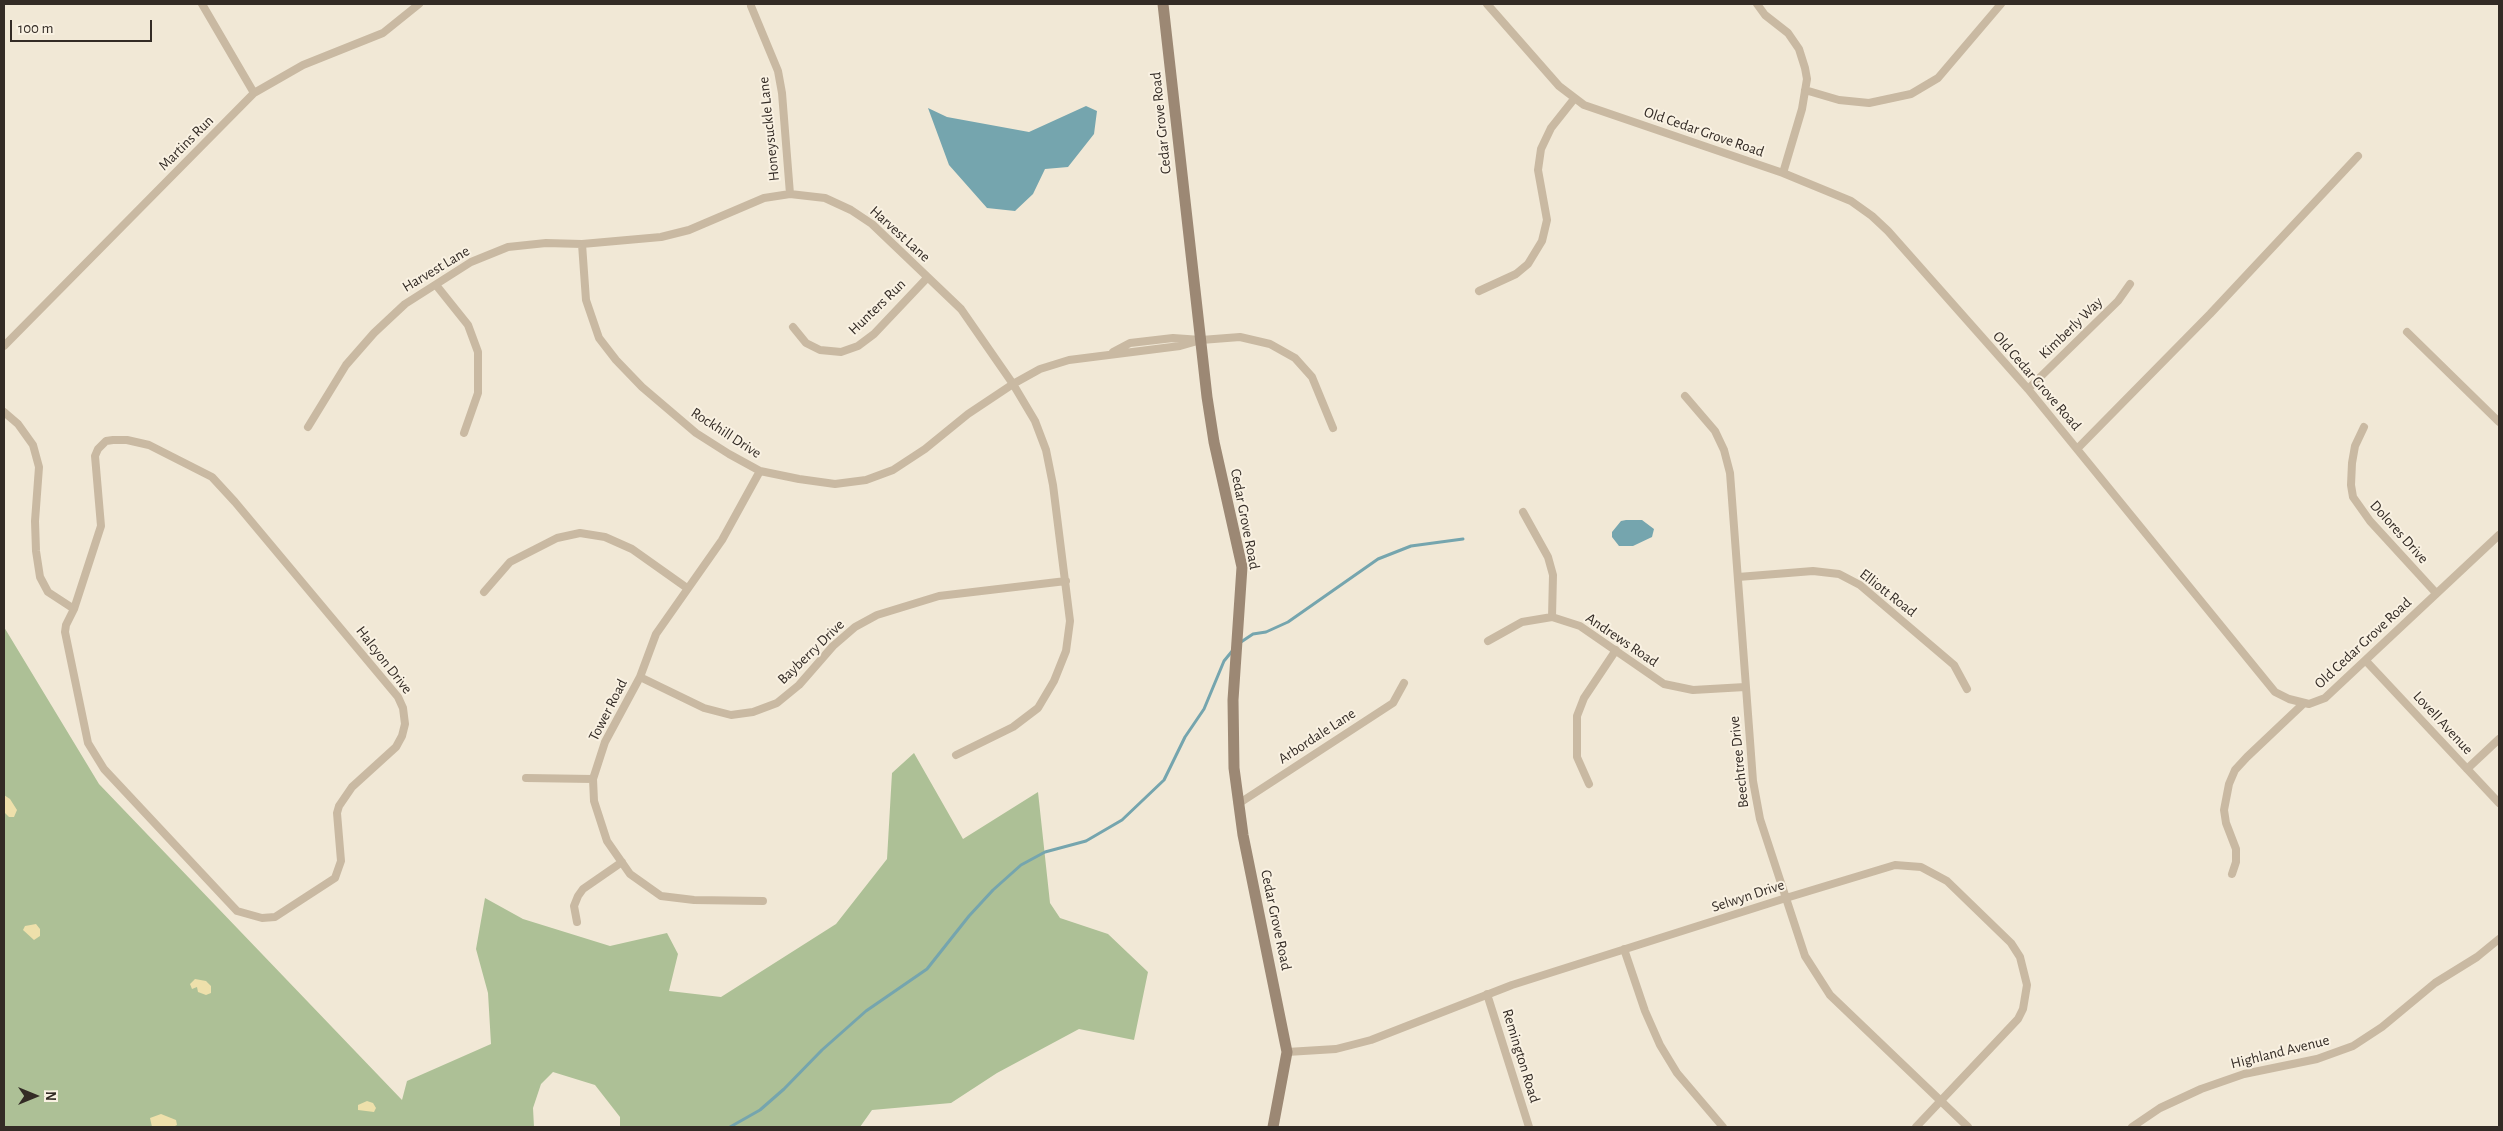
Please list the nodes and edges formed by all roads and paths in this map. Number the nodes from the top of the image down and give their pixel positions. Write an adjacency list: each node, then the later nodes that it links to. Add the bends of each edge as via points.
1 (202, 4): 9 (street)
2 (419, 4): 9 (street, Martins Run, via 383,33 303,65)
3 (1163, 4): 21 (street, Cedar Grove Road)
4 (1487, 4): 10 (street, Old Cedar Grove Road)
5 (1757, 4): 8 (street, via 1788,33 1799,49 1806,68)
6 (2001, 4): 8 (street, via 1938,78 1911,94 1869,103 1839,100)
7 (751, 6): 13 (street, Honeysuckle Lane, via 778,70)
8 (1805, 90): 12 (street)
9 (254, 93): 22 (street, Martins Run)
10 (1574, 99): 12 (street, Old Cedar Grove Road, via 1600,112); 18 (street, via 1551,128 1541,149 1538,170 1547,220 1542,241 1532,258 1516,274)
11 (2358, 156): 32 (street, via 2210,314)
12 (1783, 173): 24 (street, Old Cedar Grove Road, via 1851,201 1888,230)
13 (790, 194): 14 (street, Harvest Lane, via 764,198 690,230 660,237); 15 (street, Harvest Lane, via 825,198 851,210 872,224)
14 (582, 244): 17 (street, Harvest Lane, via 508,247 471,262); 33 (street, Rockhill Drive, via 586,300 599,338 616,360 696,433)
15 (927, 278): 19 (street, Hunters Run, via 874,334 858,346 841,352 820,350 806,343); 23 (street, Harvest Lane, via 961,309)
16 (2130, 284): 24 (street, Kimberly Way, via 2118,302)
17 (436, 285): 28 (street, Harvest Lane, via 406,304 374,333 346,365); 31 (street, via 468,325 478,352 478,393)
18 (1479, 291)
19 (793, 326)
20 (2407, 332): 27 (street)
21 (1201, 340): 23 (street, Rockhill Drive, via 1173,338 1130,343 1111,354 1069,360 1040,369); 30 (street, Rockhill Drive, via 1240,337 1256,339 1283,350 1312,377); 58 (street, Cedar Grove Road, via 1214,442 1242,567 1233,700)
22 (4, 346)
23 (1013, 384): 33 (street, Rockhill Drive, via 968,414 925,449 892,470 866,480 835,484); 37 (street, Harvest Lane, via 1035,421 1046,450)
24 (2028, 389): 32 (street, Old Cedar Grove Road)
25 (1685, 396): 36 (street, Beechtree Drive, via 1715,431 1724,450 1730,473)
26 (4, 412): 41 (street, via 18,424 33,445 39,467 35,521 40,577 48,592)
27 (2499, 422)
28 (308, 427)
29 (2364, 427): 40 (street, Dolores Drive, via 2355,446 2352,463 2350,485 2353,497 2370,522)
30 (1333, 428)
31 (464, 433)
32 (2077, 449): 50 (street, Old Cedar Grove Road, via 2275,692)
33 (760, 471): 38 (street, Tower Road, via 730,526)
34 (1523, 512): 42 (street, via 1548,557 1553,575)
35 (2499, 535): 40 (street, Old Cedar Grove Road)
36 (1738, 577): 48 (street, Beechtree Drive); 49 (street, Elliott Road, via 1813,571 1839,574 1860,586 1954,665)
37 (1066, 581): 46 (street, Bayberry Drive, via 939,596 877,615 855,627 832,646 799,685 777,703 753,712 731,715 704,708); 52 (street, Harvest Lane, via 1070,621 1066,651 1038,708 1013,727)
38 (688, 588): 39 (street, via 632,549 605,537 580,534 557,538 510,562); 46 (street, Tower Road, via 656,634)
39 (484, 592)
40 (2436, 593): 45 (street, Old Cedar Grove Road)
41 (74, 609): 41 (street, Halcyon Drive, via 101,526 94,462 98,449 106,441 127,440 149,445 212,477 398,697 403,708 405,724 396,747 352,787 339,806 341,862 335,878 275,916 262,918 237,911 104,770 88,743 65,632 67,620)
42 (1552, 617): 43 (street, Andrews Road, via 1522,622); 44 (street, Andrews Road, via 1580,626)
43 (1488, 641)
44 (1616, 650): 48 (street, Andrews Road, via 1648,675 1678,688); 56 (street, via 1584,698 1577,716 1577,757)
45 (2366, 661): 50 (street, Old Cedar Grove Road, via 2325,698); 53 (street, Lovell Avenue)
46 (640, 677): 55 (street, Tower Road, via 605,742)
47 (1404, 683): 58 (street, Arbordale Lane, via 1393,703)
48 (1745, 687): 61 (street, Beechtree Drive, via 1756,800)
49 (1967, 688)
50 (2303, 704): 60 (street, via 2247,756 2235,770 2229,784 2224,810 2236,849)
51 (2499, 739): 53 (street)
52 (956, 755)
53 (2467, 769): 57 (street, Lovell Avenue)
54 (526, 778): 55 (street)
55 (593, 779): 59 (street, Tower Road, via 594,801 607,842)
56 (1589, 784)
57 (2499, 803)
58 (1238, 804): 67 (street, Cedar Grove Road)
59 (622, 862): 62 (street, Tower Road, via 630,874 660,896); 63 (street, via 578,896 574,906)
60 (2232, 874)
61 (1786, 898): 65 (street, Selwyn Drive); 68 (street, Beechtree Drive, via 1805,956 1830,995); 68 (street, Selwyn Drive, via 1895,865 1921,867 1947,881 2012,943 2020,957 2027,984 2018,1019)
62 (763, 901)
63 (577, 922)
64 (2499, 939): 74 (street, Highland Avenue, via 2352,1046 2317,1059 2244,1074 2202,1088 2160,1108)
65 (1624, 949): 66 (street, Selwyn Drive); 71 (street, via 1660,1045 1677,1073)
66 (1487, 994): 67 (street, Selwyn Drive, via 1371,1040 1336,1049); 70 (street, Remington Road)
67 (1287, 1052): 69 (street, Cedar Grove Road)
68 (1941, 1102): 72 (street, Selwyn Drive); 73 (street, Beechtree Drive)
69 (1273, 1127)
70 (1529, 1127)
71 (1723, 1127)
72 (1916, 1127)
73 (1968, 1127)
74 (2132, 1127)

